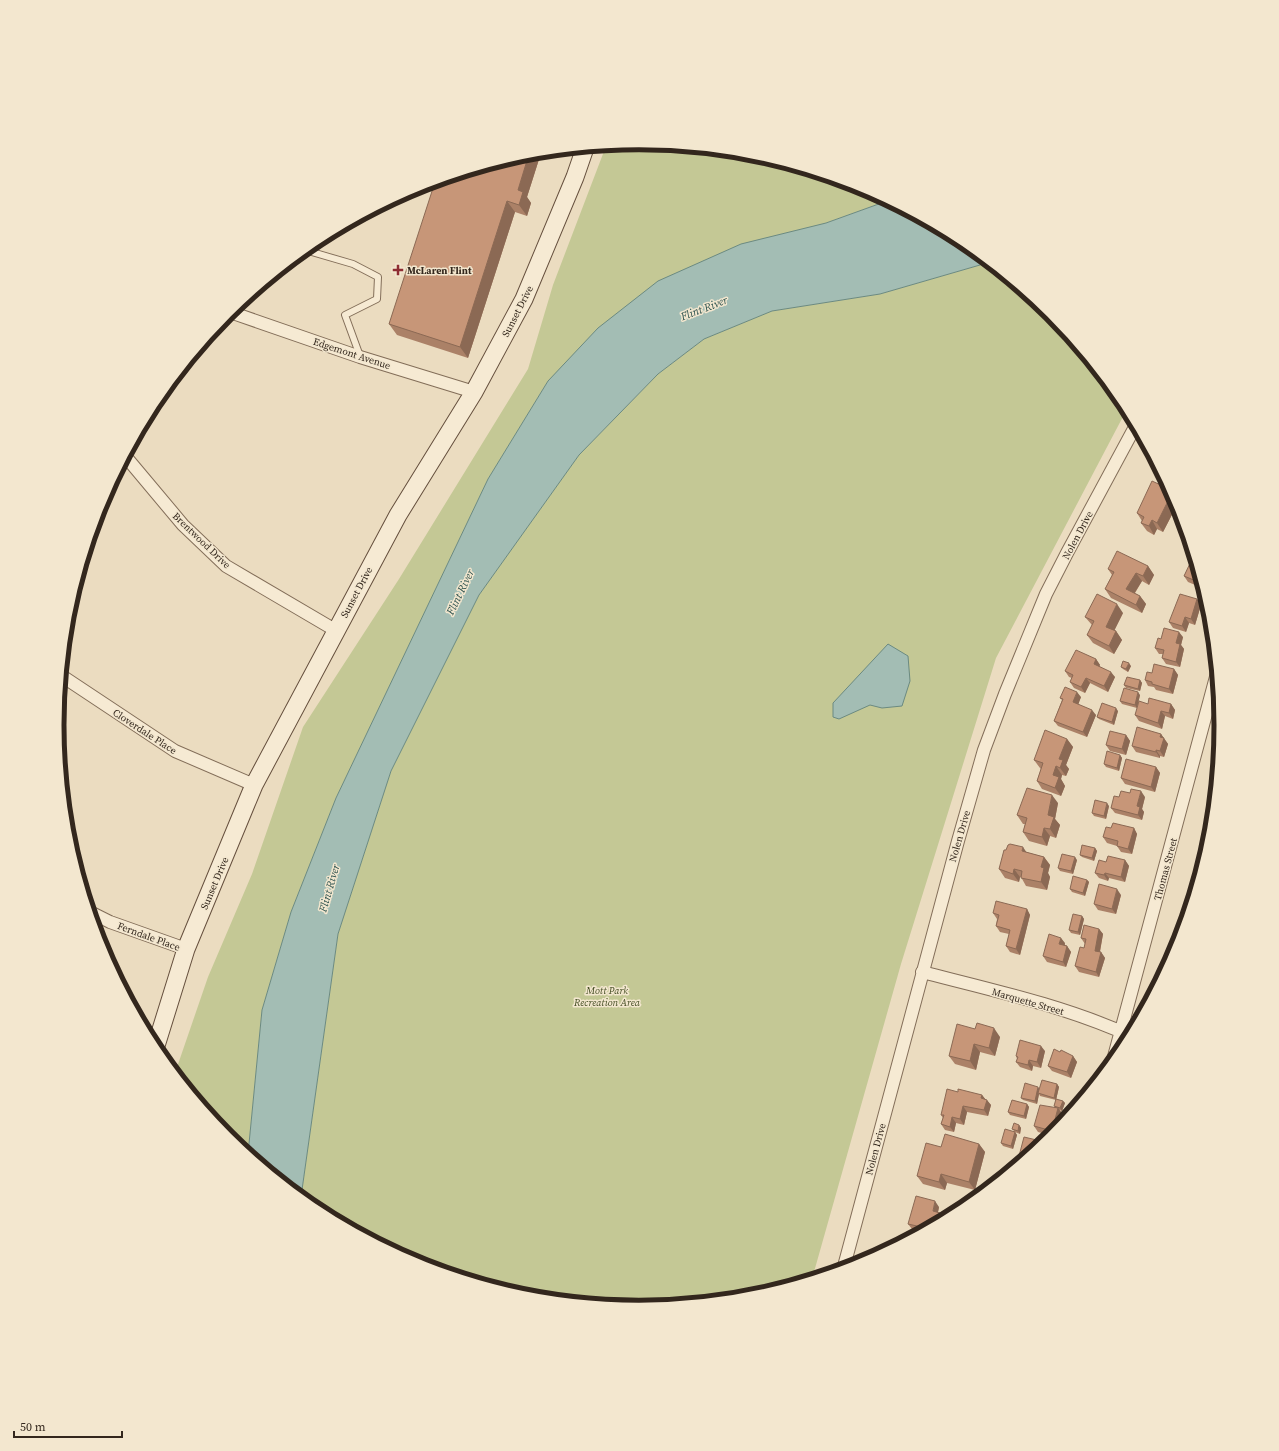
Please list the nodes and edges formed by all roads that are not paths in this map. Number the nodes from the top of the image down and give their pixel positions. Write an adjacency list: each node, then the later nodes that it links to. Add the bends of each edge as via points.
1 (583, 153): 5 (street, Sunset Drive, via 524,299)
2 (313, 252): 4 (lane, via 353,264 378,277 377,299 345,315)
3 (238, 315): 4 (street, Edgemont Avenue)
4 (360, 357): 5 (street, Edgemont Avenue)
5 (474, 392): 8 (street, Sunset Drive, via 398,515)
6 (1133, 430): 14 (street, Nolen Drive, via 1067,553 1035,619 1005,694 972,792)
7 (129, 460): 8 (street, Brentwood Drive, via 183,525 226,566)
8 (335, 630): 11 (street, Sunset Drive)
9 (66, 679): 11 (street, Cloverdale Place, via 175,751)
10 (1214, 686): 15 (street, Thomas Street)
11 (254, 785): 13 (street, Sunset Drive)
12 (97, 915): 13 (street, Ferndale Place)
13 (186, 949): 17 (street, Sunset Drive)
14 (922, 972): 16 (street, Marquette Street, via 1042,1004); 18 (street, Nolen Drive)
15 (1127, 1031)
16 (1126, 1034)
17 (158, 1040)
18 (845, 1262)

